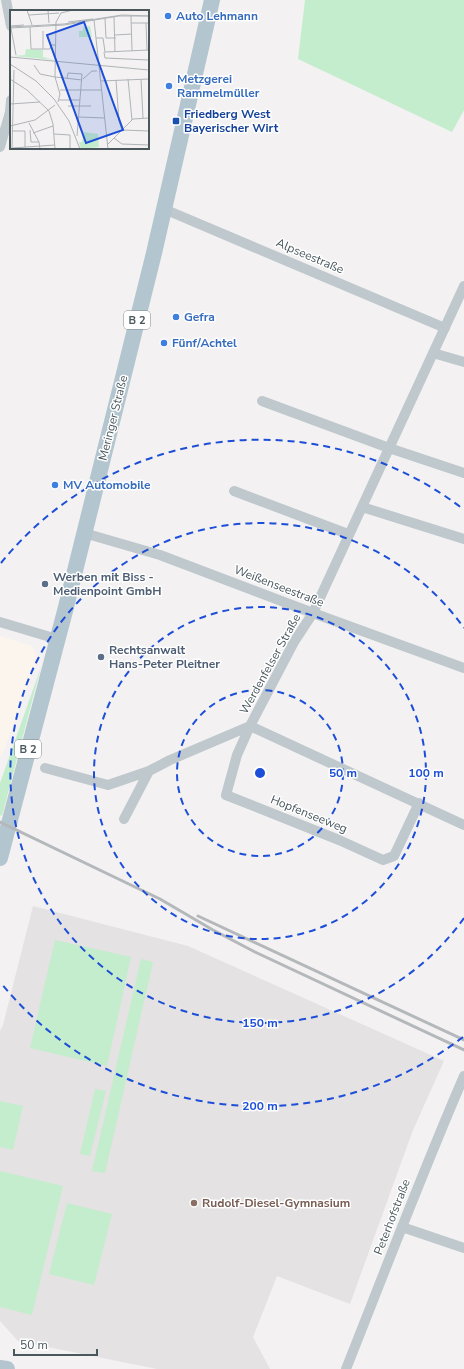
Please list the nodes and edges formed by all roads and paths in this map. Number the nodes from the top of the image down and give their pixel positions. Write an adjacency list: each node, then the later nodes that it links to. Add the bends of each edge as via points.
1 (212, 0): 6 (main road, Meringer Straße / B 2)
2 (5, 1): 3 (street)
3 (10, 22)
4 (10, 112): 5 (street)
5 (0, 148)
6 (164, 209): 8 (street, Alpseestraße); 16 (main road, Meringer Straße / B 2)
7 (464, 286): 8 (street, Werdenfelser Straße)
8 (445, 328): 9 (street, Werdenfelser Straße)
9 (433, 353): 10 (street); 12 (street, Werdenfelser Straße)
10 (464, 362)
11 (262, 401): 12 (street)
12 (388, 448): 13 (street); 15 (street, Werdenfelser Straße)
13 (464, 473)
14 (234, 491): 17 (street)
15 (362, 507): 17 (street, Werdenfelser Straße); 18 (street)
16 (84, 533): 19 (street, Weißenseestraße, via 160,555); 21 (main road, Meringer Straße / B 2)
17 (348, 534): 19 (street, Werdenfelser Straße)
18 (464, 539)
19 (312, 613): 22 (street, Weißenseestraße); 23 (street, Werdenfelser Straße)
20 (0, 622): 21 (street)
21 (58, 639): 29 (main road, Meringer Straße / B 2)
22 (464, 668)
23 (250, 726): 25 (street, Werdenfelser Straße); 26 (street); 26 (street, Hopfenseeweg, via 237,755 226,795 383,860 394,856)
24 (45, 768): 25 (street, Werdenfelser Straße, via 108,785)
25 (149, 771): 27 (street)
26 (419, 803): 28 (street)
27 (124, 819)
28 (464, 825)
29 (0, 858)
30 (464, 1076): 31 (street, Peterhofstraße)
31 (402, 1227): 32 (street); 35 (street, Peterhofstraße)
32 (464, 1248)
33 (0, 1368): 34 (main road)
34 (7, 1369)
35 (346, 1369)

